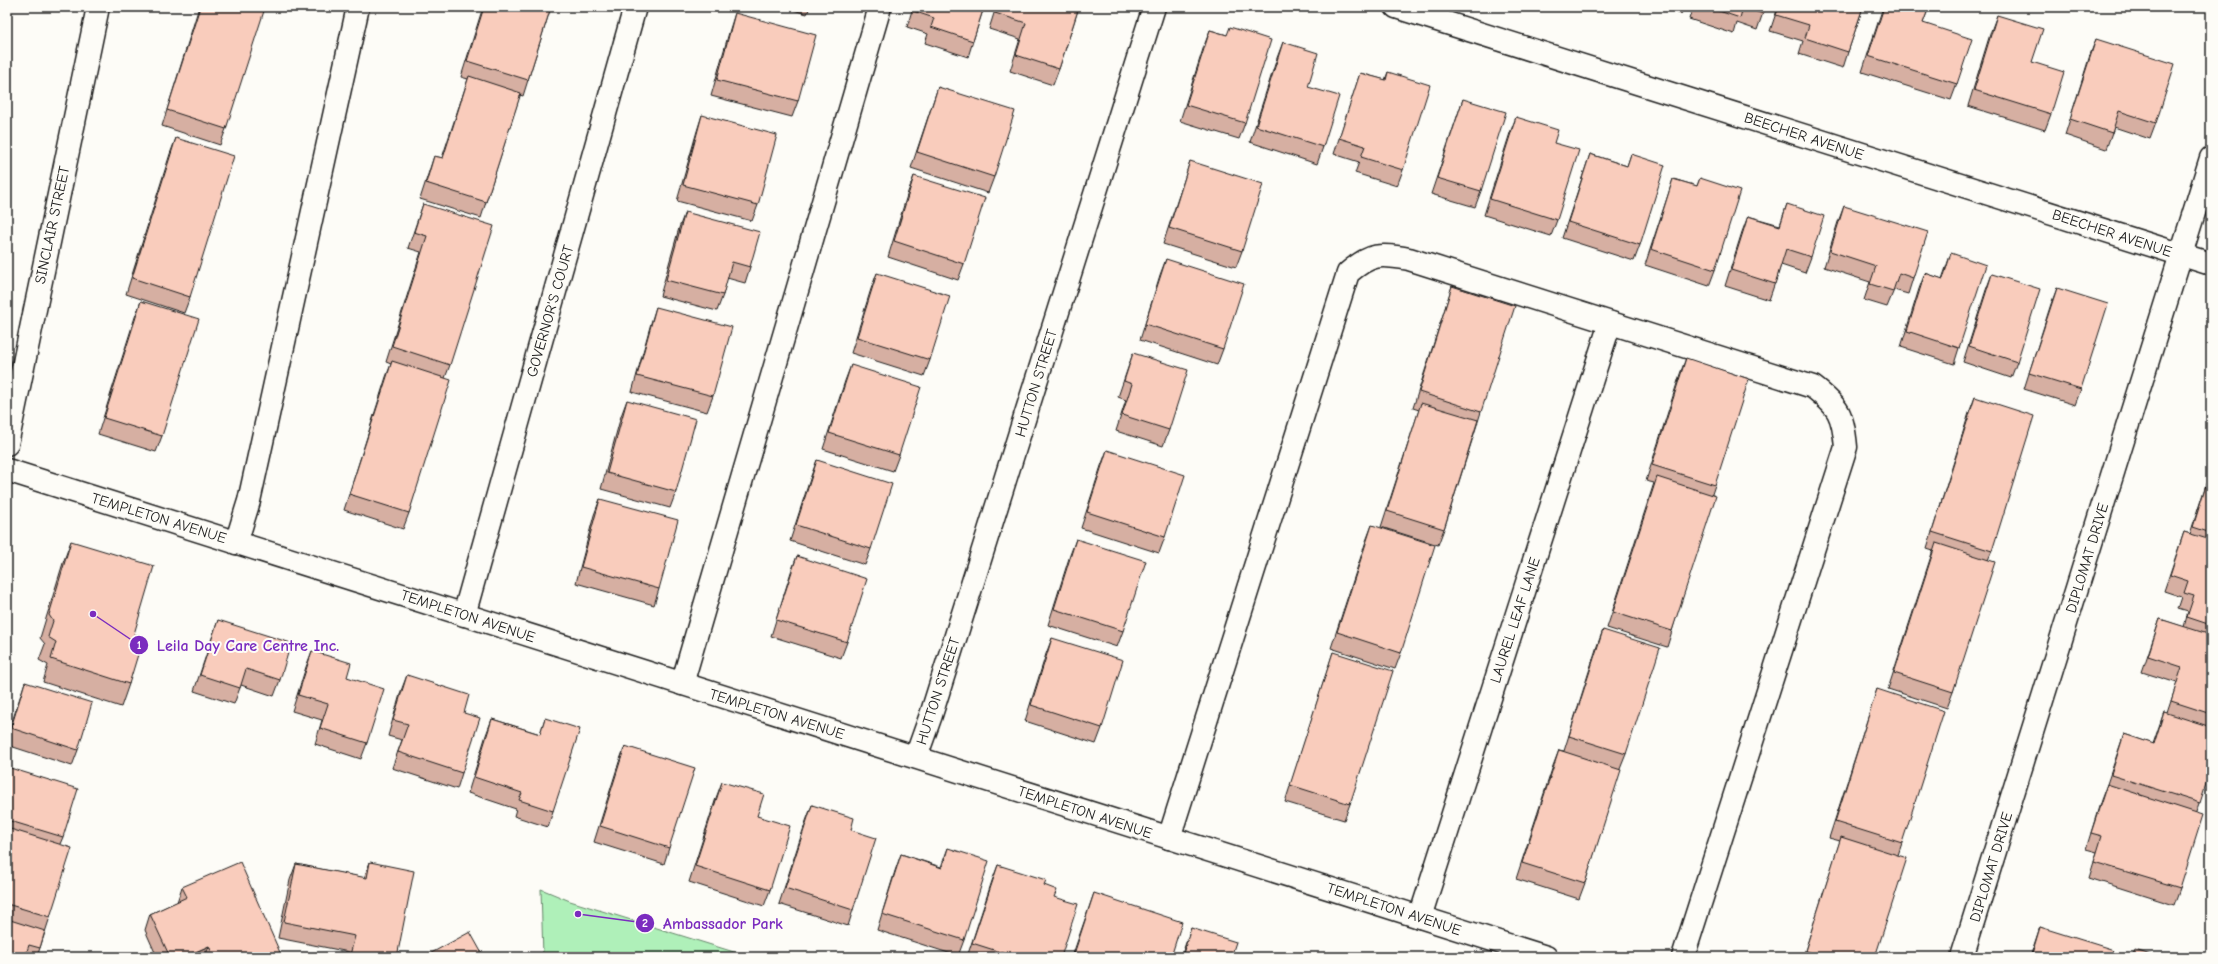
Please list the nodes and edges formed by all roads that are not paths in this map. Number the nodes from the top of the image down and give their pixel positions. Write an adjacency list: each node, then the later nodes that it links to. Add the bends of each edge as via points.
1 (98, 7): 11 (street, SINCLAIR STREET)
2 (358, 7): 13 (street, via 249,501)
3 (635, 7): 14 (street, GOVERNOR'S COURT)
4 (880, 7): 15 (street)
5 (1154, 7): 16 (street, HUTTON STREET)
6 (1396, 7): 8 (street, BEECHER AVENUE)
7 (2211, 158): 8 (street, DIPLOMAT DRIVE)
8 (2182, 255): 9 (street, BEECHER AVENUE); 21 (street, DIPLOMAT DRIVE)
9 (2211, 264)
10 (1610, 323): 17 (street, via 1409,259 1387,255 1364,259 1348,273); 18 (street, LAUREL LEAF LANE); 20 (street, via 1812,387 1828,398 1841,414 1845,430 1846,447)
11 (7, 444)
12 (7, 470): 13 (street, TEMPLETON AVENUE)
13 (236, 543): 14 (street, TEMPLETON AVENUE)
14 (464, 614): 15 (street, TEMPLETON AVENUE)
15 (682, 684): 16 (street, TEMPLETON AVENUE)
16 (916, 757): 17 (street, TEMPLETON AVENUE)
17 (1169, 838): 18 (street, TEMPLETON AVENUE)
18 (1420, 917): 19 (street, TEMPLETON AVENUE)
19 (1546, 957)
20 (1684, 957)
21 (1962, 957)

